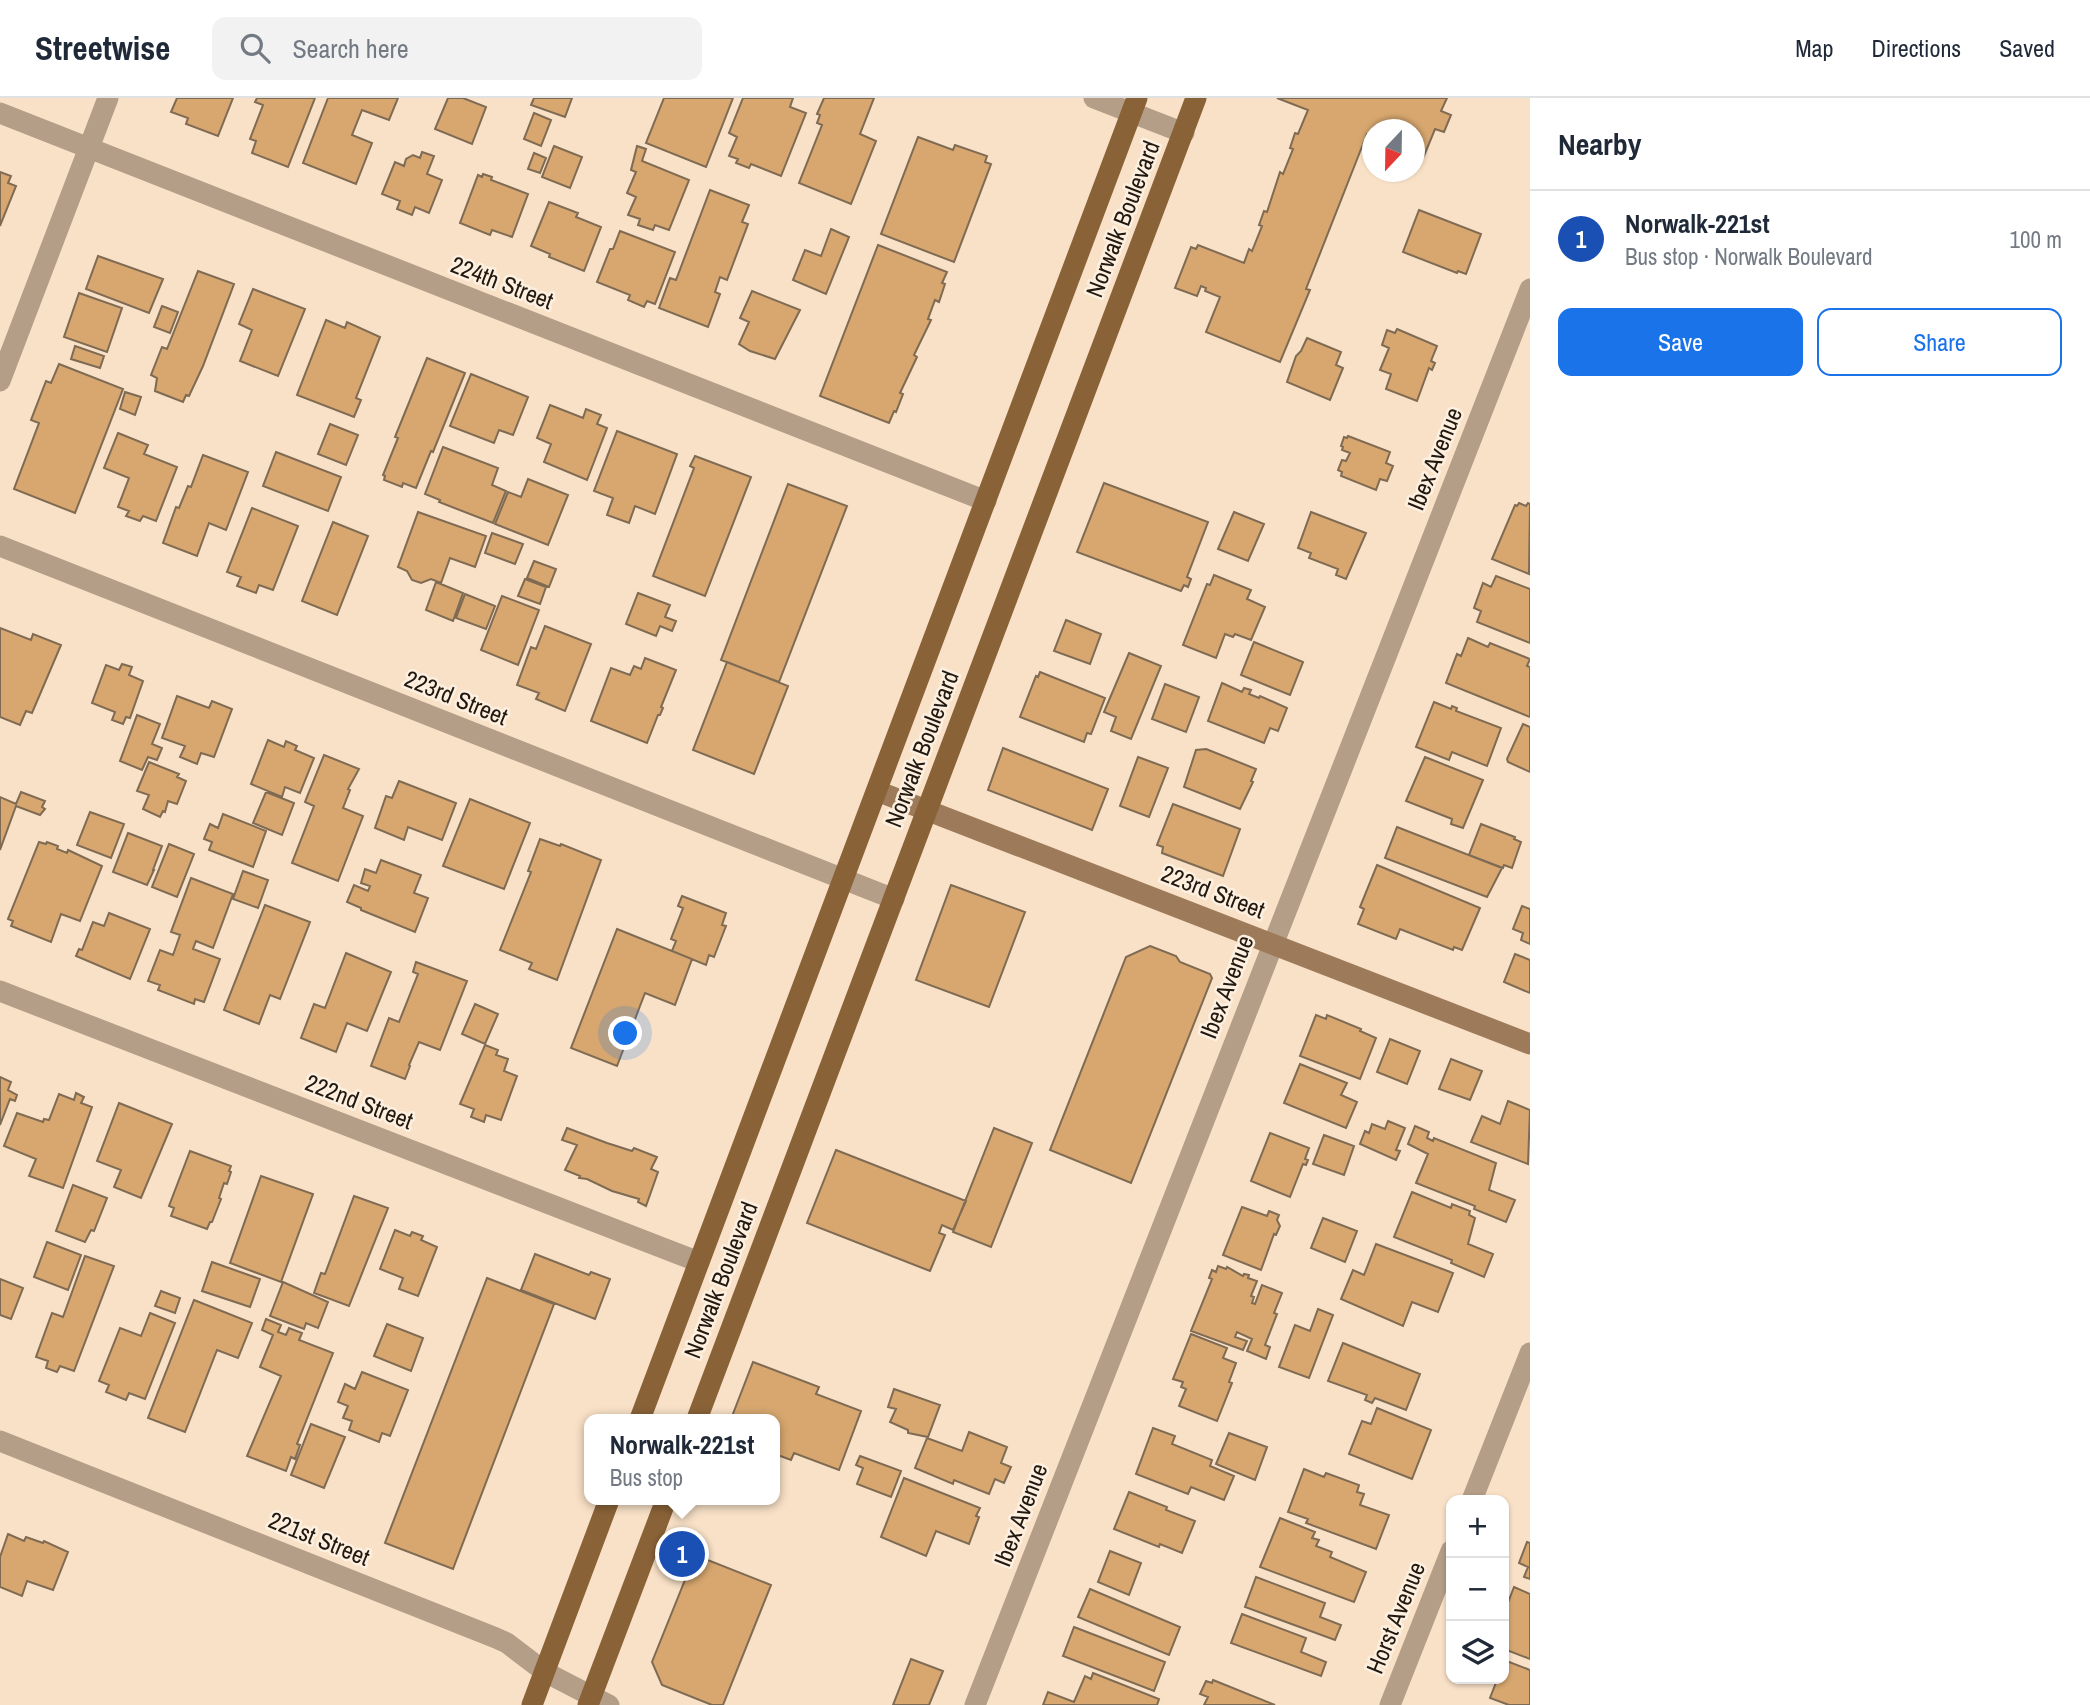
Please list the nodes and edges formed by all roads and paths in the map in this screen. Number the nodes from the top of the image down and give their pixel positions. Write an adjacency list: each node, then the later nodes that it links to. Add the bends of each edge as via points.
1 (108, 98): 7 (street)
2 (1094, 98): 4 (street)
3 (1196, 98): 6 (main road, Norwalk Boulevard)
4 (1135, 105): 6 (street); 10 (main road, Norwalk Boulevard)
5 (0, 113): 7 (street, 224th Street)
6 (1184, 133): 13 (main road, Norwalk Boulevard)
7 (88, 149): 9 (street); 10 (street, 224th Street)
8 (1530, 289): 16 (street, Ibex Avenue)
9 (0, 381)
10 (986, 501): 12 (main road, Norwalk Boulevard)
11 (0, 546): 14 (street, 223rd Street)
12 (877, 791): 13 (street, 223rd Street); 14 (main road, Norwalk Boulevard)
13 (928, 810): 15 (main road, Norwalk Boulevard); 16 (street, 223rd Street)
14 (843, 879): 15 (street, 223rd Street); 19 (main road, Norwalk Boulevard)
15 (894, 899): 22 (main road, Norwalk Boulevard)
16 (1272, 943): 18 (street, 223rd Street); 31 (street, Ibex Avenue)
17 (0, 991): 19 (street, 222nd Street)
18 (1530, 1044)
19 (699, 1262): 21 (main road, Norwalk Boulevard)
20 (1530, 1353): 24 (street)
21 (642, 1414)
22 (699, 1414)
23 (0, 1441): 28 (street, 221st Street, via 496,1638)
24 (1474, 1495)
25 (607, 1505): 28 (main road)
26 (664, 1505): 29 (main road)
27 (1448, 1558): 32 (street, Horst Avenue)
28 (545, 1672): 29 (street, 221st Street); 30 (main road)
29 (596, 1702)
30 (532, 1705)
31 (975, 1705)
32 (1390, 1705)

